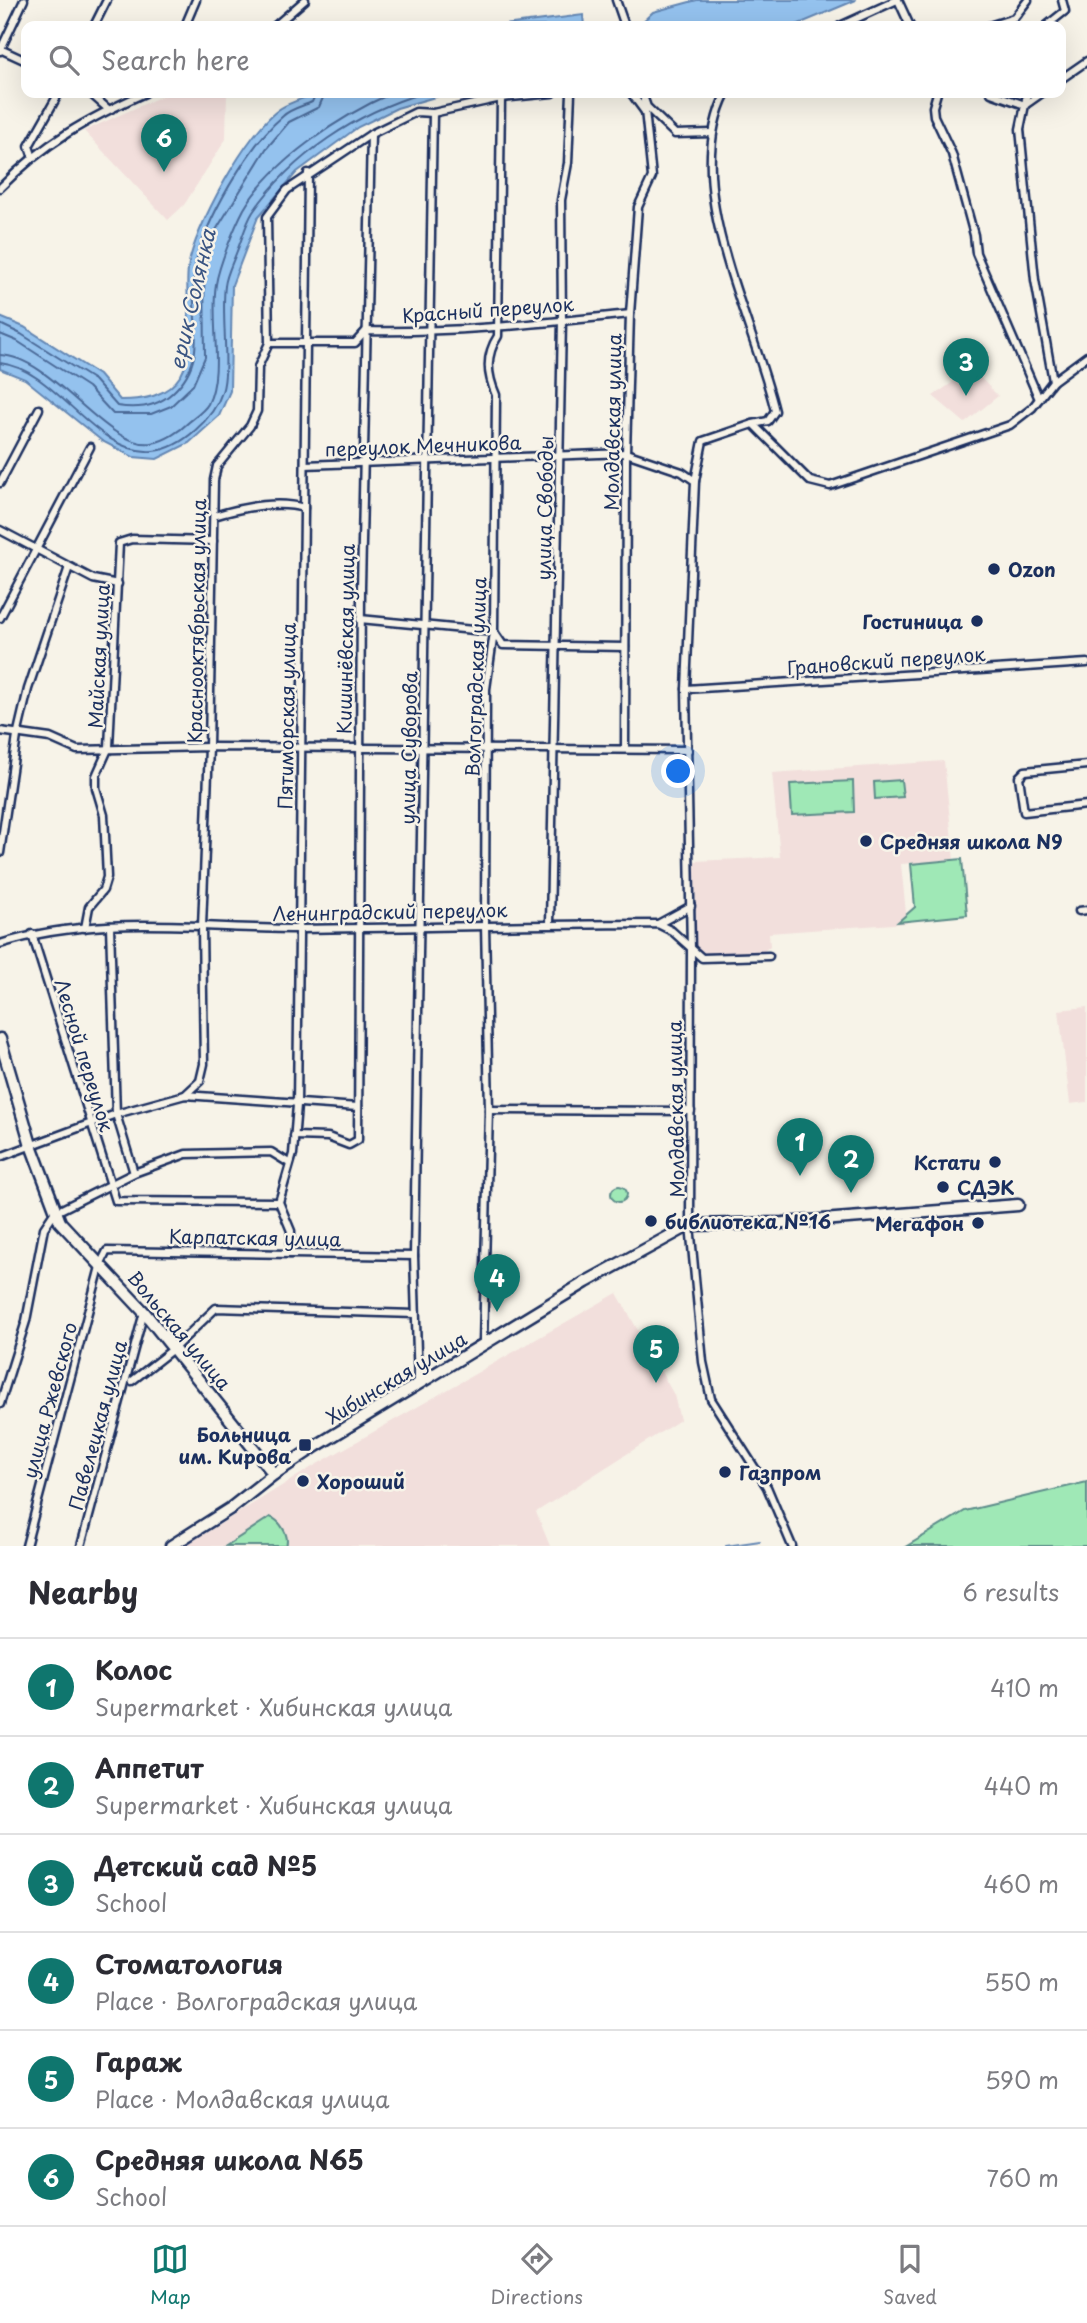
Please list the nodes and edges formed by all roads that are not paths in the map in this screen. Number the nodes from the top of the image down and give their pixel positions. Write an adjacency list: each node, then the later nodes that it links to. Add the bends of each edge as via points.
1 (24, 0): 17 (street)
2 (107, 0): 9 (street)
3 (196, 0): 10 (street)
4 (306, 0): 11 (street)
5 (616, 0): 12 (street)
6 (897, 0): 13 (street); 14 (street)
7 (1028, 0): 15 (street, via 1014,19)
8 (1062, 0): 16 (street, via 1065,11)
9 (96, 21)
10 (187, 21)
11 (281, 21)
12 (623, 21)
13 (851, 21)
14 (908, 21)
15 (1007, 21)
16 (1052, 21)
17 (0, 50): 18 (street)
18 (21, 59)
19 (1087, 61): 20 (street)
20 (1066, 76)
21 (56, 98): 40 (street, via 29,146)
22 (96, 98): 35 (street)
23 (133, 98): 35 (street)
24 (501, 98): 36 (street, Краснооктябрьская улица); 45 (street, Волгоградская улица)
25 (571, 98): 44 (street, улица Свободы, via 561,200)
26 (635, 98): 37 (street)
27 (643, 98): 33 (street, Молдавская улица)
28 (724, 98): 38 (street)
29 (936, 98): 52 (street, via 934,116 952,154 976,253)
30 (1005, 98): 34 (street)
31 (1026, 98): 34 (street)
32 (1035, 98): 34 (street)
33 (644, 101): 37 (street, Молдавская улица); 38 (street, via 675,134)
34 (1025, 105): 51 (street, via 1020,129 1033,266)
35 (108, 109): 40 (street)
36 (433, 113): 39 (street, Краснооктябрьская улица, via 416,112); 47 (street, улица Суворова)
37 (646, 114): 43 (street, Молдавская улица, via 652,177 638,207)
38 (711, 133): 54 (street, via 716,222 775,411 768,421)
39 (371, 134): 41 (street, Краснооктябрьская улица); 46 (street, Кишинёвская улица)
40 (32, 155): 42 (street)
41 (308, 173): 48 (street, Пятиморская улица); 49 (street, Краснооктябрьская улица, via 287,190 267,217)
42 (0, 188)
43 (630, 314): 44 (street, Красный переулок); 56 (street, Молдавская улица)
44 (562, 321): 45 (street, Красный переулок); 57 (street, улица Свободы)
45 (497, 328): 47 (street, Красный переулок); 58 (street, Волгоградская улица, via 488,375 496,395)
46 (366, 331): 47 (street, Красный переулок); 48 (street, Красный переулок, via 355,343); 60 (street, Кишинёвская улица)
47 (428, 332): 59 (street, улица Суворова)
48 (307, 342): 49 (street, Красный переулок); 61 (street, Пятиморская улица)
49 (269, 343): 65 (street, Краснооктябрьская улица, via 258,366 254,418 215,472)
50 (1087, 356): 51 (street)
51 (1053, 381): 52 (street)
52 (1039, 399): 54 (street, via 1010,425 830,485 810,481)
53 (39, 409): 63 (street)
54 (753, 424): 62 (street, Молдавская улица, via 703,441)
55 (90, 447): 68 (street)
56 (626, 453): 57 (street, переулок Мечникова); 62 (street); 75 (street, Молдавская улица)
57 (560, 456): 58 (street, переулок Мечникова); 76 (street, улица Свободы)
58 (495, 458): 59 (street, переулок Мечникова); 74 (street, Волгоградская улица)
59 (428, 460): 60 (street, переулок Мечникова); 73 (street, улица Суворова)
60 (363, 462): 61 (street, переулок Мечникова); 72 (street, Кишинёвская улица)
61 (305, 465): 64 (street, Пятиморская улица)
62 (695, 481): 78 (street, Молдавская улица)
63 (0, 483)
64 (304, 509): 65 (street, via 234,510); 83 (street, Пятиморская улица)
65 (214, 516): 67 (street, Краснооктябрьская улица)
66 (0, 530): 68 (street)
67 (213, 541): 70 (street, Майская улица, via 132,539 119,543); 82 (street, Краснооктябрьская улица)
68 (35, 549): 69 (street); 71 (street)
69 (69, 567): 70 (street); 80 (street)
70 (118, 584): 81 (street, Майская улица)
71 (0, 618)
72 (360, 619): 73 (street); 84 (street, Кишинёвская улица)
73 (425, 626): 74 (street); 85 (street, улица Суворова)
74 (494, 632): 76 (street, via 503,645); 88 (street, Волгоградская улица, via 486,689)
75 (625, 647): 76 (street); 87 (street, Молдавская улица)
76 (557, 648): 86 (street, улица Свободы)
77 (1087, 663): 78 (street, Грановский переулок)
78 (687, 689): 89 (street, Молдавская улица)
79 (0, 731): 80 (street)
80 (18, 736): 81 (street, via 50,738 77,750); 92 (street)
81 (109, 747): 82 (street); 102 (street, Майская улица, via 96,788 104,815 107,877 89,907)
82 (209, 747): 83 (street); 101 (street, Краснооктябрьская улица)
83 (301, 747): 84 (street); 104 (street, Пятиморская улица)
84 (359, 748): 85 (street); 103 (street, Кишинёвская улица)
85 (423, 748): 88 (street); 100 (street, улица Суворова)
86 (554, 748): 87 (street); 88 (street); 96 (street, улица Свободы)
87 (625, 748): 89 (street)
88 (488, 749): 98 (street, Волгоградская улица)
89 (688, 750): 93 (street, Молдавская улица)
90 (1087, 765): 91 (street, via 1025,771 1019,777 1024,812)
91 (1087, 805)
92 (0, 853)
93 (691, 906): 97 (street); 107 (street, Молдавская улица)
94 (1087, 910): 95 (street)
95 (1079, 911)
96 (550, 924): 97 (street, Ленинградский переулок); 98 (street, Ленинградский переулок)
97 (658, 924): 107 (street)
98 (485, 925): 100 (street, Ленинградский переулок); 113 (street, Волгоградская улица)
99 (110, 926): 101 (street, Ленинградский переулок); 102 (street, Ленинградский переулок); 115 (street)
100 (421, 926): 103 (street, Ленинградский переулок); 128 (street, улица Суворова)
101 (202, 927): 104 (street, Ленинградский переулок); 110 (street, Краснооктябрьская улица, via 203,1073)
102 (85, 928): 105 (street, Ленинградский переулок)
103 (357, 928): 104 (street, Ленинградский переулок); 112 (street, Кишинёвская улица)
104 (299, 929): 111 (street, Пятиморская улица)
105 (32, 934): 106 (street, Ленинградский переулок); 116 (street, Лесной переулок)
106 (0, 944)
107 (691, 950): 108 (street, via 702,958); 114 (street, Молдавская улица)
108 (769, 956)
109 (0, 1039): 118 (street)
110 (185, 1095): 111 (street); 115 (street)
111 (297, 1105): 112 (street); 117 (street, Пятиморская улица)
112 (358, 1107): 117 (street, Кишинёвская улица, via 357,1143)
113 (489, 1110): 114 (street); 132 (street, Волгоградская улица)
114 (691, 1111): 126 (street, Молдавская улица)
115 (116, 1114): 116 (street); 121 (street)
116 (89, 1124): 118 (street); 122 (street, Лесной переулок)
117 (294, 1136): 120 (street, Пятиморская улица)
118 (31, 1145): 119 (street); 125 (street)
119 (0, 1157)
120 (289, 1163): 121 (street, via 271,1152 194,1153); 123 (street, Пятиморская улица)
121 (134, 1173): 122 (street)
122 (109, 1185): 123 (street, via 120,1203); 125 (street)
123 (279, 1202): 127 (street, via 291,1231)
124 (1018, 1205): 126 (street, Хибинская улица, via 783,1223)
125 (54, 1213): 129 (street, Вольская улица); 136 (street, via 44,1228 26,1321)
126 (690, 1225): 132 (street, Хибинская улица); 141 (street, Молдавская улица, via 703,1362 711,1399 767,1487)
127 (290, 1254): 128 (street, Карпатская улица); 129 (street, Карпатская улица, via 107,1251)
128 (414, 1256): 131 (street, улица Суворова)
129 (101, 1263): 130 (street, Вольская улица); 138 (street, улица Ржевского)
130 (144, 1312): 133 (street, Вольская улица); 139 (street, Павелецкая улица)
131 (415, 1314): 133 (street, via 216,1308); 135 (street, улица Суворова)
132 (483, 1344): 135 (street, Хибинская улица)
133 (173, 1349): 134 (street); 137 (street, Вольская улица)
134 (132, 1381)
135 (418, 1385): 137 (street, Хибинская улица)
136 (0, 1404)
137 (274, 1474): 140 (street, Хибинская улица)
138 (26, 1546)
139 (81, 1546)
140 (171, 1546)
141 (792, 1546)

